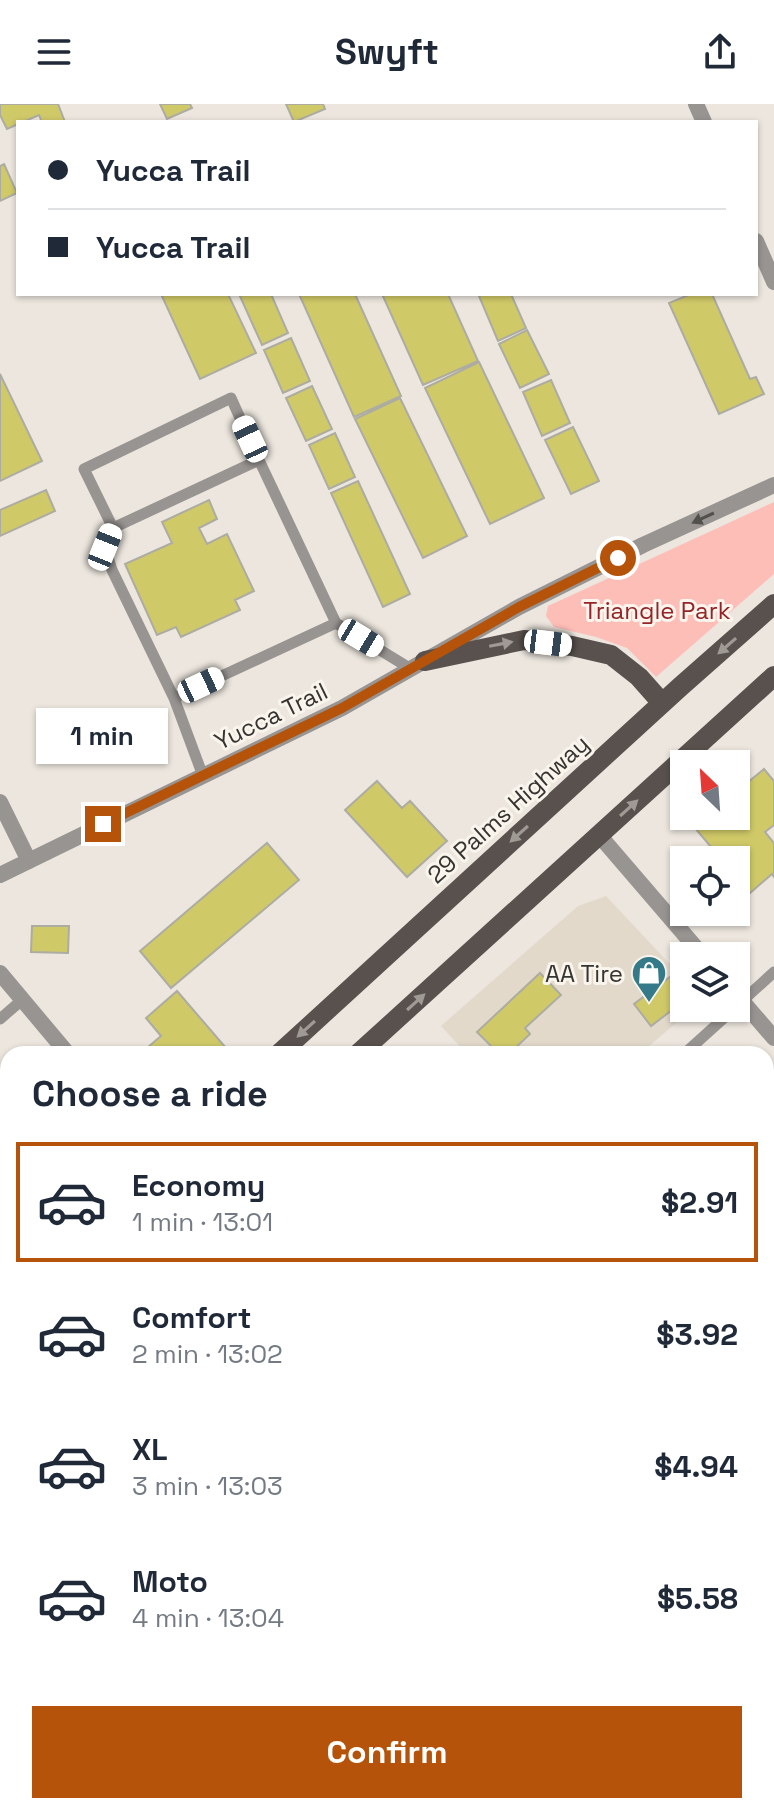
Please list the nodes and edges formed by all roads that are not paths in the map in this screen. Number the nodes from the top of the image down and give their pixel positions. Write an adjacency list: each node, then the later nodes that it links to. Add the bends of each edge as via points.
1 (758, 246): 2 (street)
2 (774, 282)
3 (259, 460): 5 (lane); 5 (lane, via 231,398 84,469); 7 (lane)
4 (774, 485): 8 (street, Yucca Trail, one-way to 8, via 532,600)
5 (113, 528): 10 (lane, via 105,547 112,570)
6 (774, 604): 11 (main road, 29 Palms Highway, one-way to 11)
7 (336, 623): 8 (lane); 10 (lane)
8 (418, 665): 11 (main road, one-way to 11, via 524,640 572,646 611,655); 12 (street, Yucca Trail)
9 (774, 676): 14 (main road, one-way to 9)
10 (174, 698): 12 (lane)
11 (662, 703): 27 (main road, 29 Palms Highway, one-way to 27)
12 (203, 776): 15 (street, Yucca Trail)
13 (0, 802): 15 (street)
14 (599, 835): 17 (street); 28 (main road, one-way to 14)
15 (29, 861): 16 (street, Yucca Trail)
16 (0, 875)
17 (691, 942)
18 (774, 972): 20 (lane)
19 (0, 973): 21 (street)
20 (750, 993)
21 (22, 1000): 23 (lane); 26 (street)
22 (750, 1015): 25 (street)
23 (0, 1019)
24 (718, 1022): 29 (lane)
25 (774, 1038)
26 (61, 1046)
27 (288, 1046)
28 (367, 1046)
29 (692, 1046)

